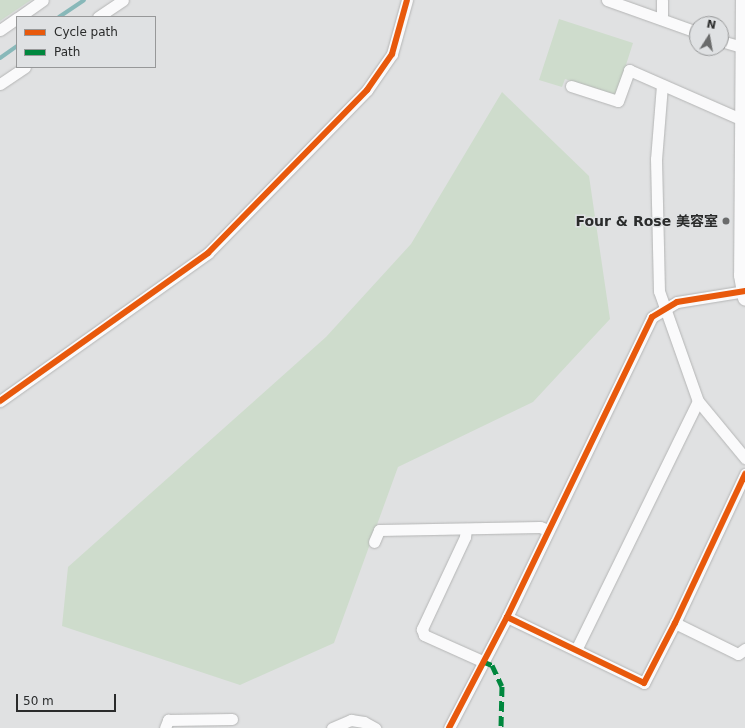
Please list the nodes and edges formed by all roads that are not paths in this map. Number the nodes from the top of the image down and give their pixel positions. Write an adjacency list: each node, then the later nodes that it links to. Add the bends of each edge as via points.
1 (43, 0): 7 (street)
2 (123, 0): 8 (street)
3 (407, 0): 22 (street, via 392,54 367,90 208,254)
4 (607, 0): 10 (street)
5 (662, 0): 10 (street)
6 (743, 0): 14 (street)
7 (21, 16)
8 (99, 16)
9 (16, 19): 12 (street)
10 (662, 19): 11 (street)
11 (689, 29)
12 (0, 30)
13 (729, 43): 14 (street)
14 (744, 48): 19 (street)
15 (24, 68): 16 (street)
16 (0, 84)
17 (662, 84): 18 (street, via 629,70 618,101); 19 (street); 21 (street, via 656,159 660,291)
18 (571, 86)
19 (743, 120): 20 (street, via 741,275)
20 (744, 293): 21 (street, via 677,302)
21 (665, 308): 23 (street); 27 (street, via 652,317)
22 (0, 401)
23 (698, 401): 24 (street); 32 (street)
24 (745, 458)
25 (745, 474): 30 (street)
26 (466, 529): 27 (street, via 540,527); 28 (street, via 379,530); 33 (street, via 465,538 422,630 424,635)
27 (548, 530): 29 (street)
28 (374, 542)
29 (507, 617): 32 (street); 33 (street)
30 (675, 623): 31 (street, via 738,654); 32 (street, via 644,683)
31 (745, 649)
32 (576, 650)
33 (482, 661): 38 (street)
34 (232, 719): 35 (street, via 168,720)
35 (165, 728)
36 (332, 728): 37 (street, via 351,720 364,722)
37 (375, 728)
38 (450, 728)

